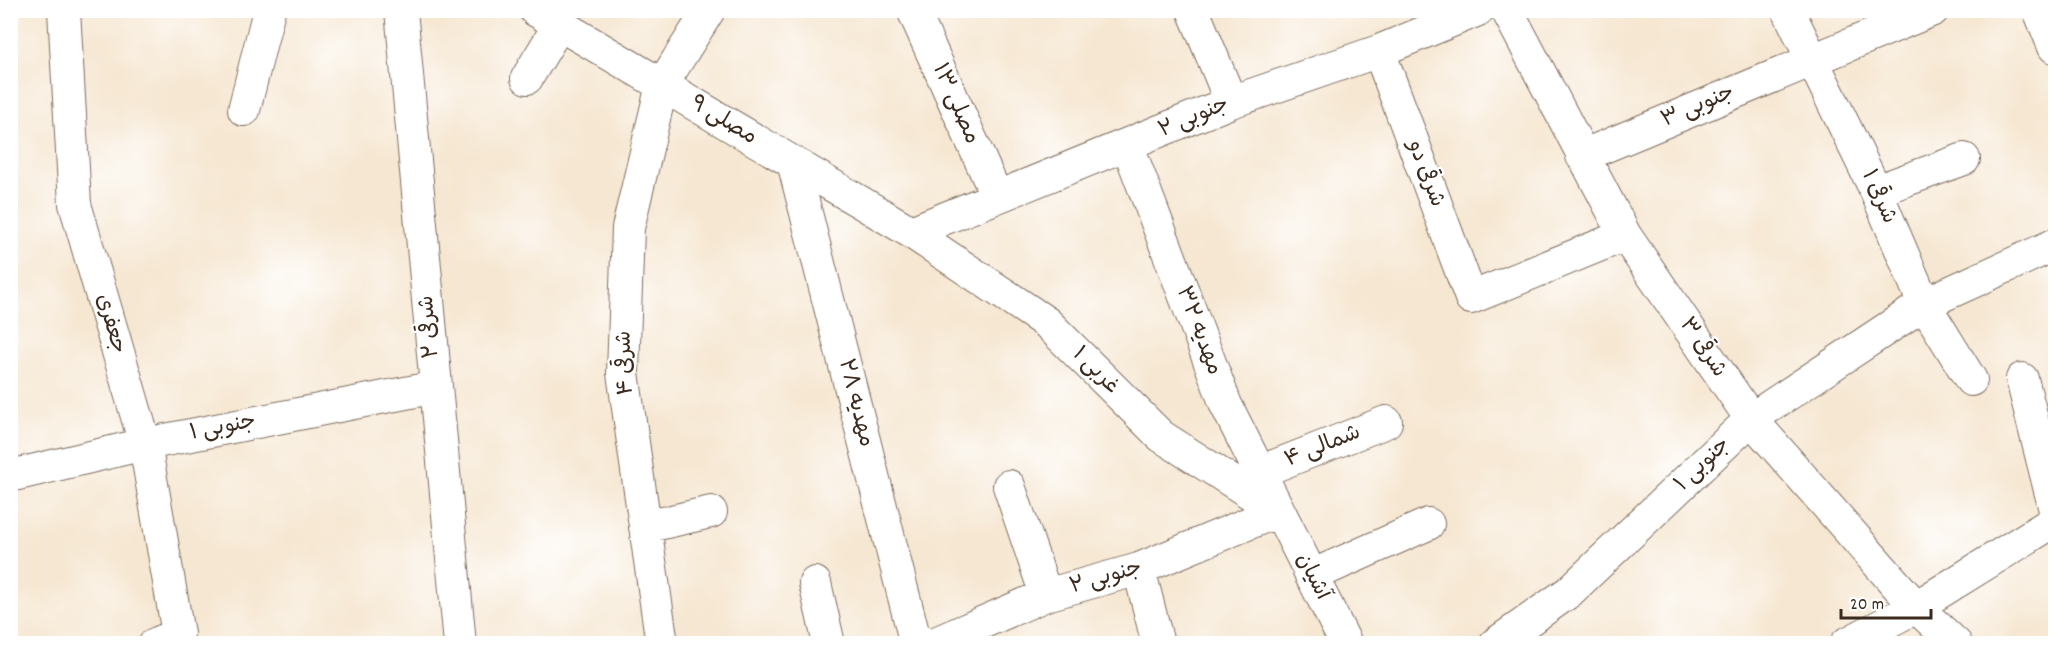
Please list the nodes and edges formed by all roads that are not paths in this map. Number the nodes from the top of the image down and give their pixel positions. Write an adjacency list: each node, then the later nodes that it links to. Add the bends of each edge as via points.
1 (64, 10): 35 (street, جعفری, via 75,204)
2 (269, 10): 19 (street)
3 (400, 10): 32 (street, ۲ شرقی)
4 (709, 10): 17 (street, ۴ شرقی)
5 (913, 10): 25 (street, مصلی ۱۳)
6 (1193, 10): 18 (street)
7 (1507, 10): 21 (street, شرقی ۳)
8 (1788, 10): 15 (street, شرقی ۱)
9 (1933, 10): 15 (street, جنوبی ۳)
10 (2039, 10): 13 (street)
11 (1476, 11): 14 (street, جنوبی ۲)
12 (542, 14): 16 (street); 17 (street, مصلی ۹)
13 (2054, 47)
14 (1378, 51): 18 (street, جنوبی ۲); 27 (street, شرقی دو, via 1471,298)
15 (1814, 59): 21 (street, جنوبی ۳); 24 (street, شرقی ۱)
16 (528, 78)
17 (662, 85): 23 (street, مصلی ۹); 44 (street, ۴ شرقی, via 628,228 624,328 623,373)
18 (1231, 102): 20 (street, جنوبی ۲)
19 (244, 111)
20 (1128, 146): 25 (street, جنوبی ۲); 37 (street, مهدیه ۳۲, via 1226,405)
21 (1582, 156): 27 (street, شرقی ۳)
22 (1964, 159): 24 (street)
23 (793, 162): 26 (street, مصلی ۹); 54 (street, مهدیه ۲۸)
24 (1876, 191): 29 (street, شرقی ۱)
25 (997, 197): 26 (street, جنوبی ۲)
26 (911, 232): 39 (street, ۱ غربی, via 1047,323 1161,436)
27 (1625, 235): 33 (street, شرقی ۳)
28 (2055, 244): 29 (street, جنوبی ۱)
29 (1924, 304): 31 (street, شرقی ۱); 33 (street, جنوبی ۱)
30 (2022, 379): 41 (street)
31 (1971, 380)
32 (436, 387): 35 (street, ۱ جنوبی); 51 (street, ۲ شرقی)
33 (1751, 419): 49 (street, شرقی ۳); 58 (street, جنوبی ۱, via 1569,592)
34 (1386, 422): 37 (street, شمالی ۴)
35 (145, 444): 36 (street, ۱ جنوبی); 50 (street, جعفری)
36 (11, 471)
37 (1259, 472): 39 (street, مهدیه ۳۲)
38 (1009, 486): 48 (street)
39 (1278, 511): 45 (street, ۲ جنوبی); 46 (street, آشیان)
40 (711, 512): 44 (street)
41 (2055, 514)
42 (2055, 520): 49 (street)
43 (1428, 524): 46 (street)
44 (645, 527): 52 (street, ۴ شرقی)
45 (1139, 569): 48 (street, ۲ جنوبی); 56 (street)
46 (1311, 576): 57 (street, آشیان)
47 (816, 583): 53 (street)
48 (1046, 595): 55 (street, ۲ جنوبی)
49 (1916, 607): 59 (street); 60 (street, شرقی ۳)
50 (167, 639)
51 (460, 644)
52 (662, 644)
53 (829, 644)
54 (916, 644)
55 (933, 644)
56 (1158, 644)
57 (1346, 644)
58 (1495, 644)
59 (1846, 644)
60 (1956, 644)

